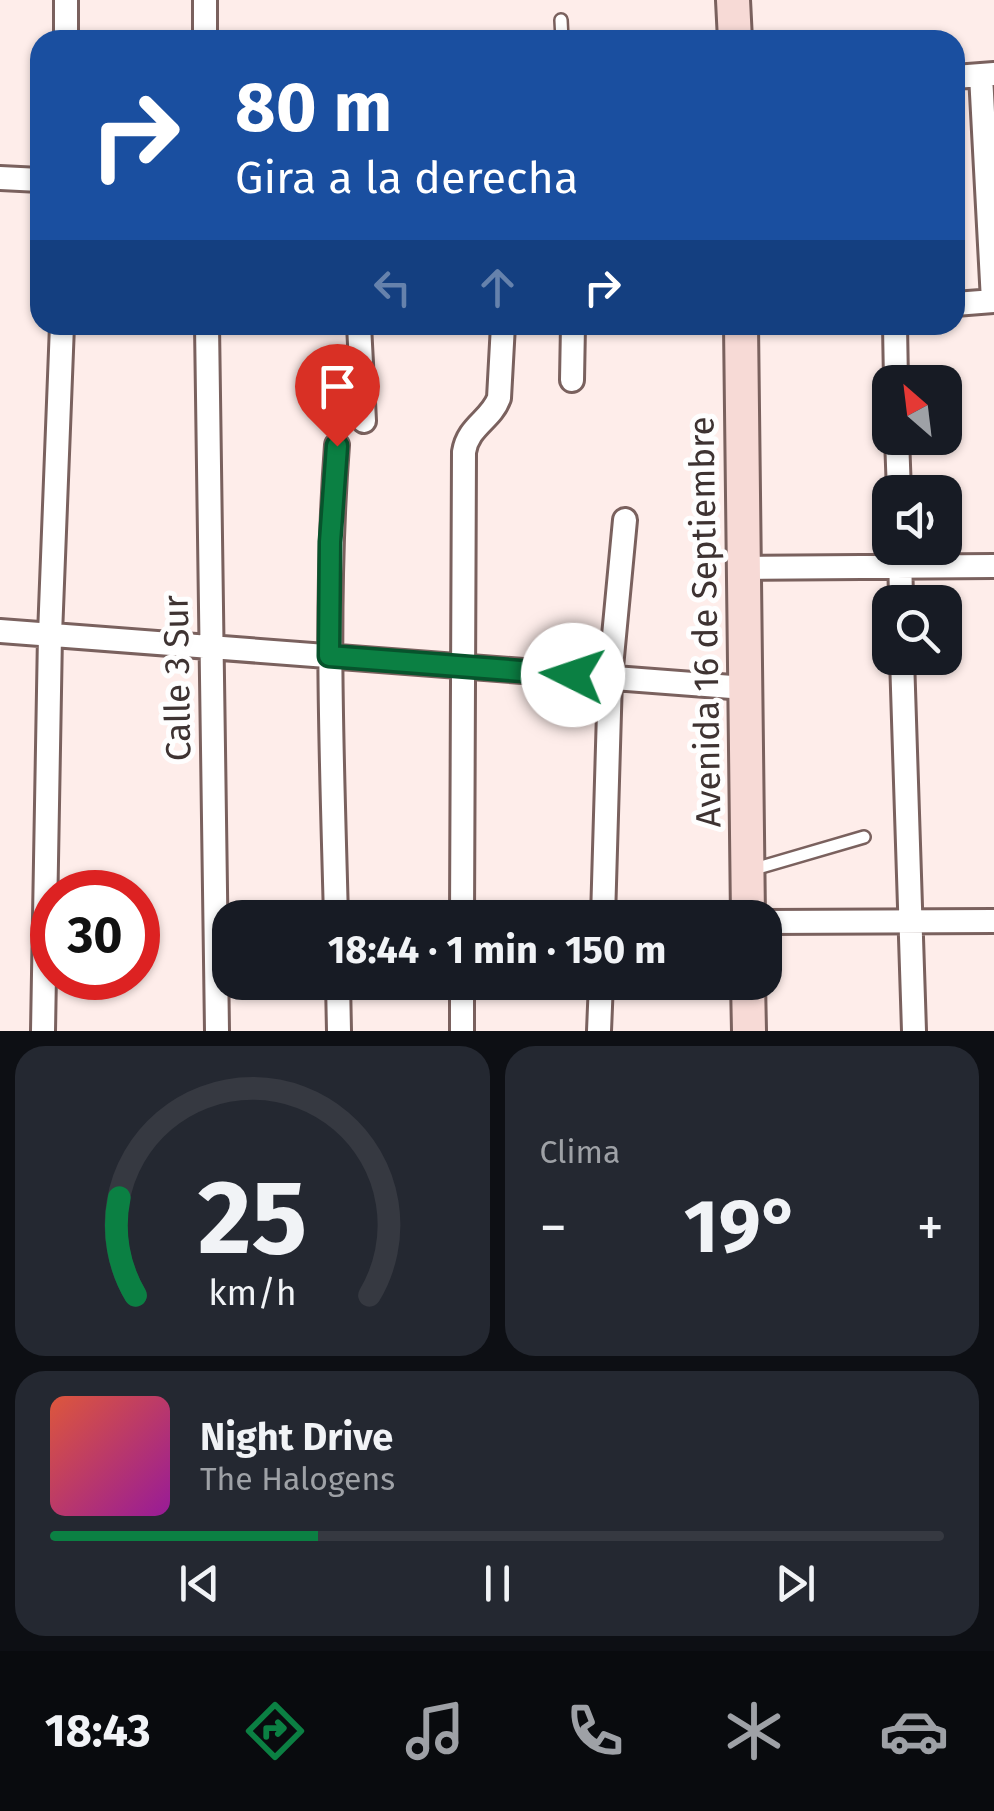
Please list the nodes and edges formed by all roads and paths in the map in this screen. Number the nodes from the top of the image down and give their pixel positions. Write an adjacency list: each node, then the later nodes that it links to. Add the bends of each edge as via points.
1 (66, 0): 5 (street)
2 (206, 0): 6 (street)
3 (733, 0): 8 (main road)
4 (561, 20): 7 (lane)
5 (66, 30)
6 (206, 30)
7 (562, 30)
8 (734, 30)
9 (987, 75): 12 (street)
10 (0, 178): 11 (street)
11 (30, 180)
12 (994, 301): 13 (street)
13 (965, 303)
14 (62, 335): 31 (street)
15 (208, 335): 32 (street, Calle 3 Sur)
16 (360, 335): 23 (street)
17 (502, 335): 34 (street, via 499,398 471,431 464,452)
18 (573, 335): 22 (street)
19 (741, 335): 29 (main road, Avenida 16 de Septiembre)
20 (895, 335): 21 (street)
21 (896, 365)
22 (572, 380)
23 (364, 421)
24 (337, 446): 33 (street)
25 (625, 520): 36 (street)
26 (872, 559): 29 (street)
27 (962, 563): 28 (street)
28 (994, 566)
29 (744, 568): 37 (main road, Avenida 16 de Septiembre)
30 (0, 631): 31 (street)
31 (50, 635): 32 (street); 51 (street)
32 (212, 648): 33 (street); 52 (street, Calle 3 Sur)
33 (329, 656): 34 (street); 40 (street)
34 (464, 667): 36 (street); 41 (street)
35 (902, 675): 45 (street)
36 (610, 678): 37 (street); 42 (street)
37 (745, 688): 39 (main road, Avenida 16 de Septiembre)
38 (864, 837): 39 (lane)
39 (747, 870): 43 (main road, Avenida 16 de Septiembre)
40 (336, 900)
41 (462, 900)
42 (604, 900)
43 (748, 900)
44 (994, 920): 45 (street)
45 (908, 921): 46 (street); 57 (street)
46 (782, 922)
47 (339, 1000): 53 (street)
48 (462, 1000): 54 (street)
49 (601, 1000): 55 (street)
50 (748, 1000): 56 (main road)
51 (43, 1031)
52 (217, 1031)
53 (340, 1031)
54 (462, 1031)
55 (600, 1031)
56 (749, 1031)
57 (914, 1031)

